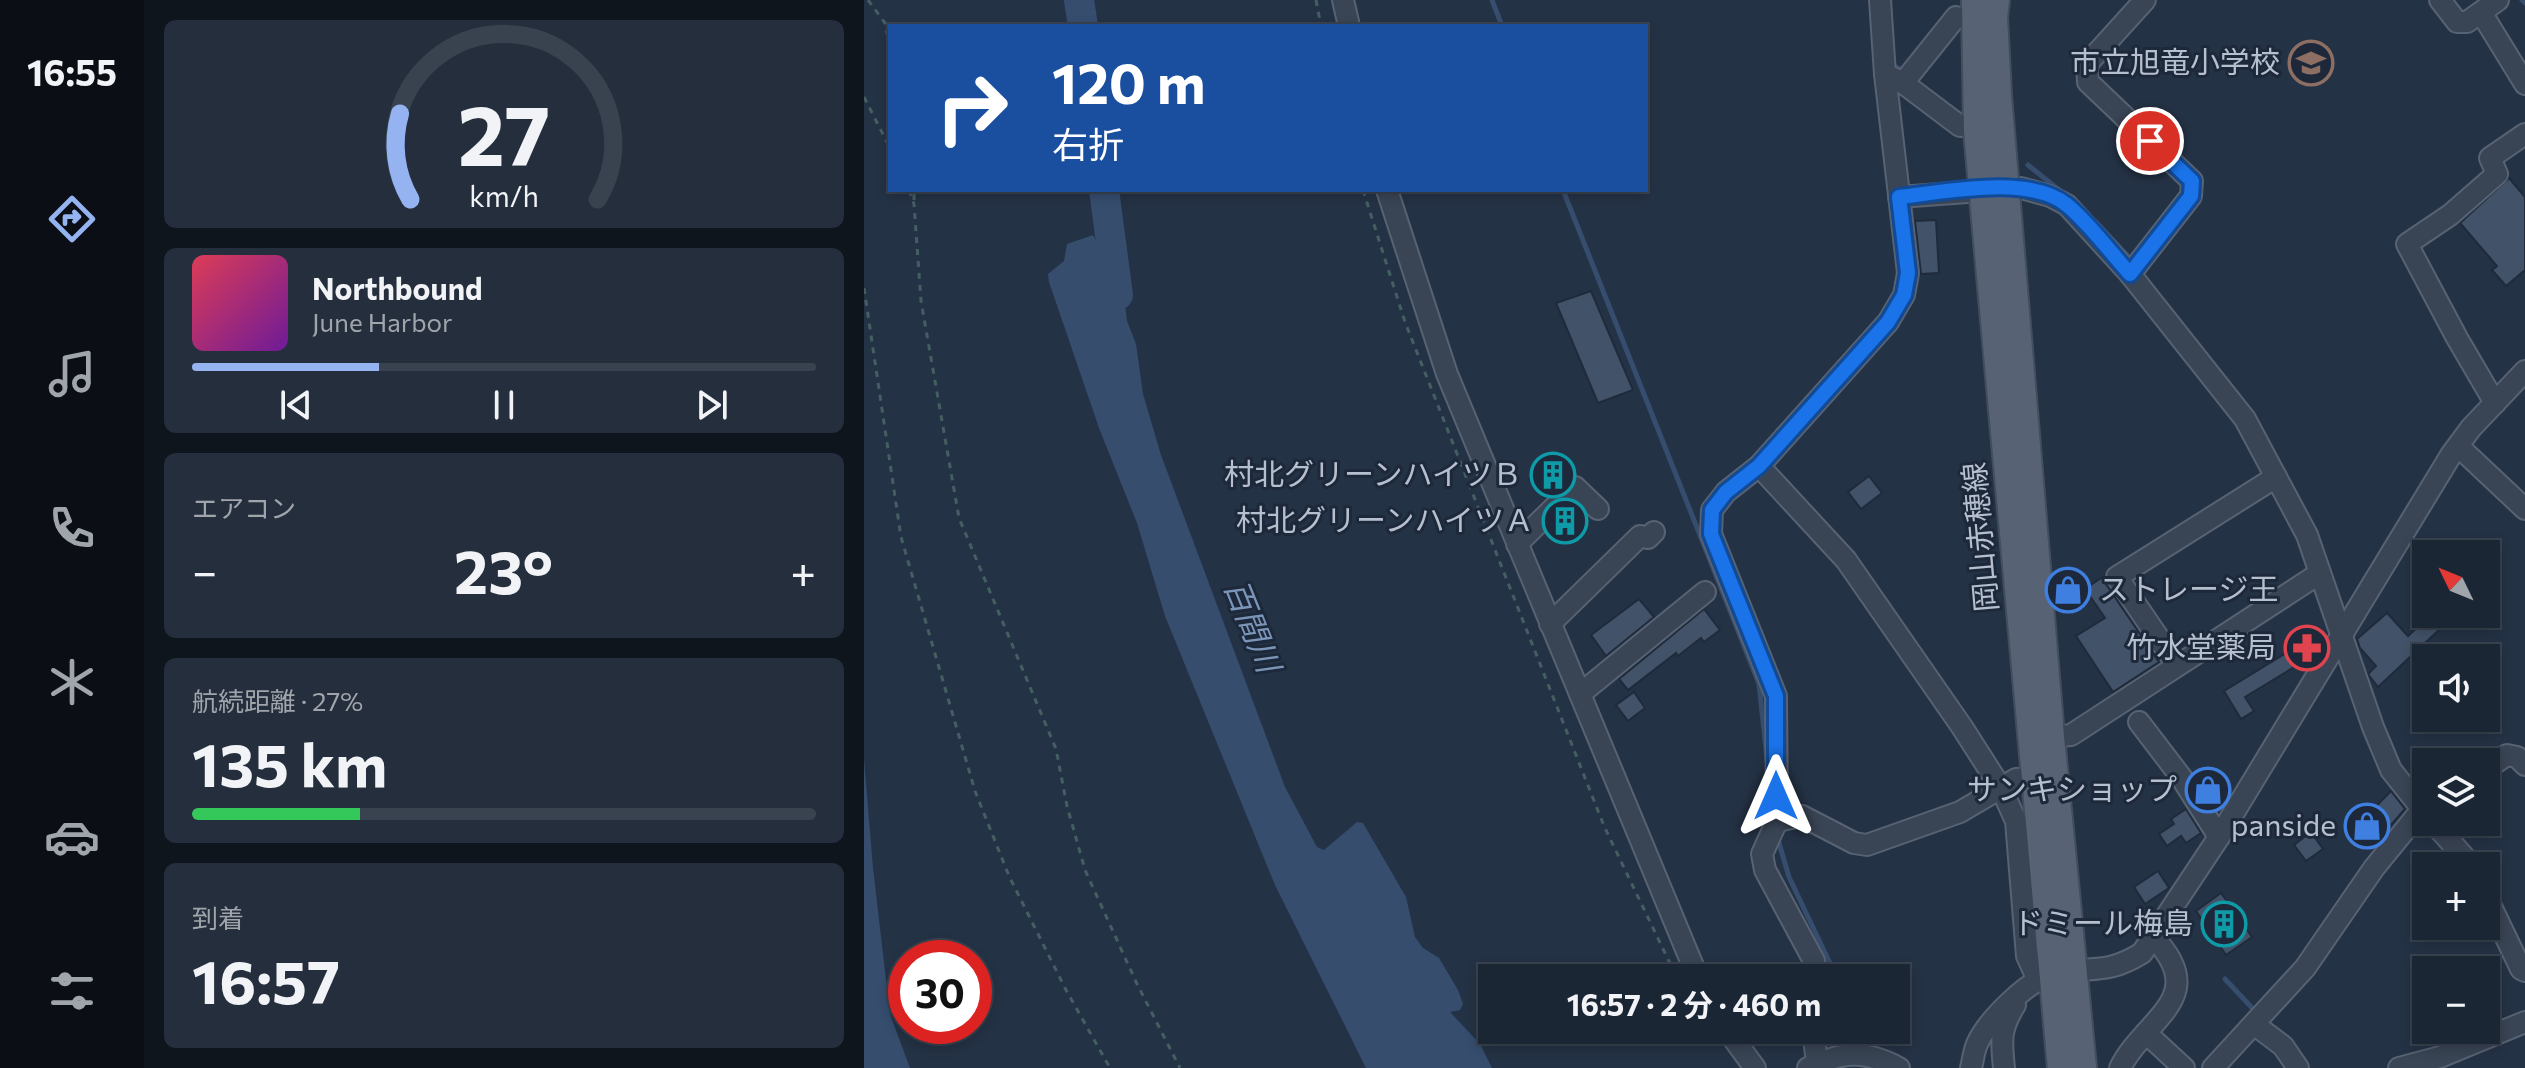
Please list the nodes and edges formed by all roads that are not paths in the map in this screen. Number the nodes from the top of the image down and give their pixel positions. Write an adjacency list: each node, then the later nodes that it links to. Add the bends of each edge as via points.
1 (1343, 0): 9 (street)
2 (1880, 0): 10 (street)
3 (1996, 0): 14 (main road, 岡山赤穂線)
4 (2145, 0): 17 (street, via 2087,64 2088,82 2192,181 2191,196)
5 (2440, 0): 8 (street, via 2457,22)
6 (2498, 0): 8 (street)
7 (1966, 8): 10 (street); 14 (main road, 岡山赤穂線, via 1977,130)
8 (2482, 14): 11 (street)
9 (1349, 24)
10 (1896, 72): 12 (street); 16 (street)
11 (2525, 84)
12 (1960, 126)
13 (2525, 134): 19 (street, via 2490,158 2497,174 2407,244)
14 (1995, 189): 16 (street); 17 (street, via 2033,190 2067,205); 34 (main road, 岡山赤穂線); 37 (main road, 岡山赤穂線)
15 (1388, 192): 26 (street, via 1447,374)
16 (1899, 197): 21 (street, via 1908,273 1904,295 1888,322)
17 (2130, 274): 22 (street, via 2245,419)
18 (2525, 371): 19 (street)
19 (2495, 403): 20 (street)
20 (2458, 446): 24 (street); 30 (street)
21 (1759, 466): 38 (street, via 1846,560); 40 (street, via 1712,510 1711,534 1776,696)
22 (2276, 477): 27 (street, via 2307,535); 31 (street, via 2117,577)
23 (1598, 509): 26 (street, via 1575,487)
24 (2525, 509)
25 (1654, 532): 29 (street, via 1648,538 1640,536)
26 (1517, 544): 29 (street)
27 (2320, 573): 30 (street); 31 (street)
28 (1705, 592): 32 (street)
29 (1550, 624): 32 (street)
30 (2341, 638): 39 (street, via 2391,770); 43 (street)
31 (2177, 665): 34 (street, via 2071,735)
32 (1580, 694): 47 (street)
33 (2139, 722): 43 (street)
34 (2051, 737): 50 (main road, 岡山赤穂線)
35 (2500, 760): 36 (street, via 2517,757)
36 (2525, 765)
37 (2034, 778): 38 (street, via 2016,779); 50 (main road, 岡山赤穂線)
38 (2001, 788): 40 (street, via 1960,812 1867,845 1802,816); 50 (street, via 2016,821 2027,956)
39 (2412, 796)
40 (1777, 821): 48 (street, via 1762,854 1765,870)
41 (2412, 829): 53 (street, via 2374,868 2305,968)
42 (2446, 836): 44 (street)
43 (2219, 837): 46 (street)
44 (2460, 852)
45 (2500, 925): 49 (street)
46 (2154, 938): 50 (street, via 2124,965); 54 (street, via 2178,976 2167,1009)
47 (1692, 964)
48 (1814, 964)
49 (2525, 971)
50 (2055, 976): 51 (street); 62 (main road, 岡山赤穂線); 63 (main road, 岡山赤穂線)
51 (2021, 995): 60 (street, via 1994,1017 1977,1044); 61 (street, via 2004,1024)
52 (2525, 1022): 56 (street)
53 (2255, 1025): 66 (street); 67 (street, via 2283,1046)
54 (2146, 1033): 64 (street); 65 (street)
55 (1737, 1044): 58 (street)
56 (2441, 1062): 68 (street)
57 (1818, 1063): 59 (street, via 1858,1053)
58 (1755, 1068)
59 (1899, 1068)
60 (1971, 1068)
61 (2004, 1068)
62 (2061, 1068)
63 (2083, 1068)
64 (2120, 1068)
65 (2184, 1068)
66 (2213, 1068)
67 (2298, 1068)
68 (2399, 1068)

